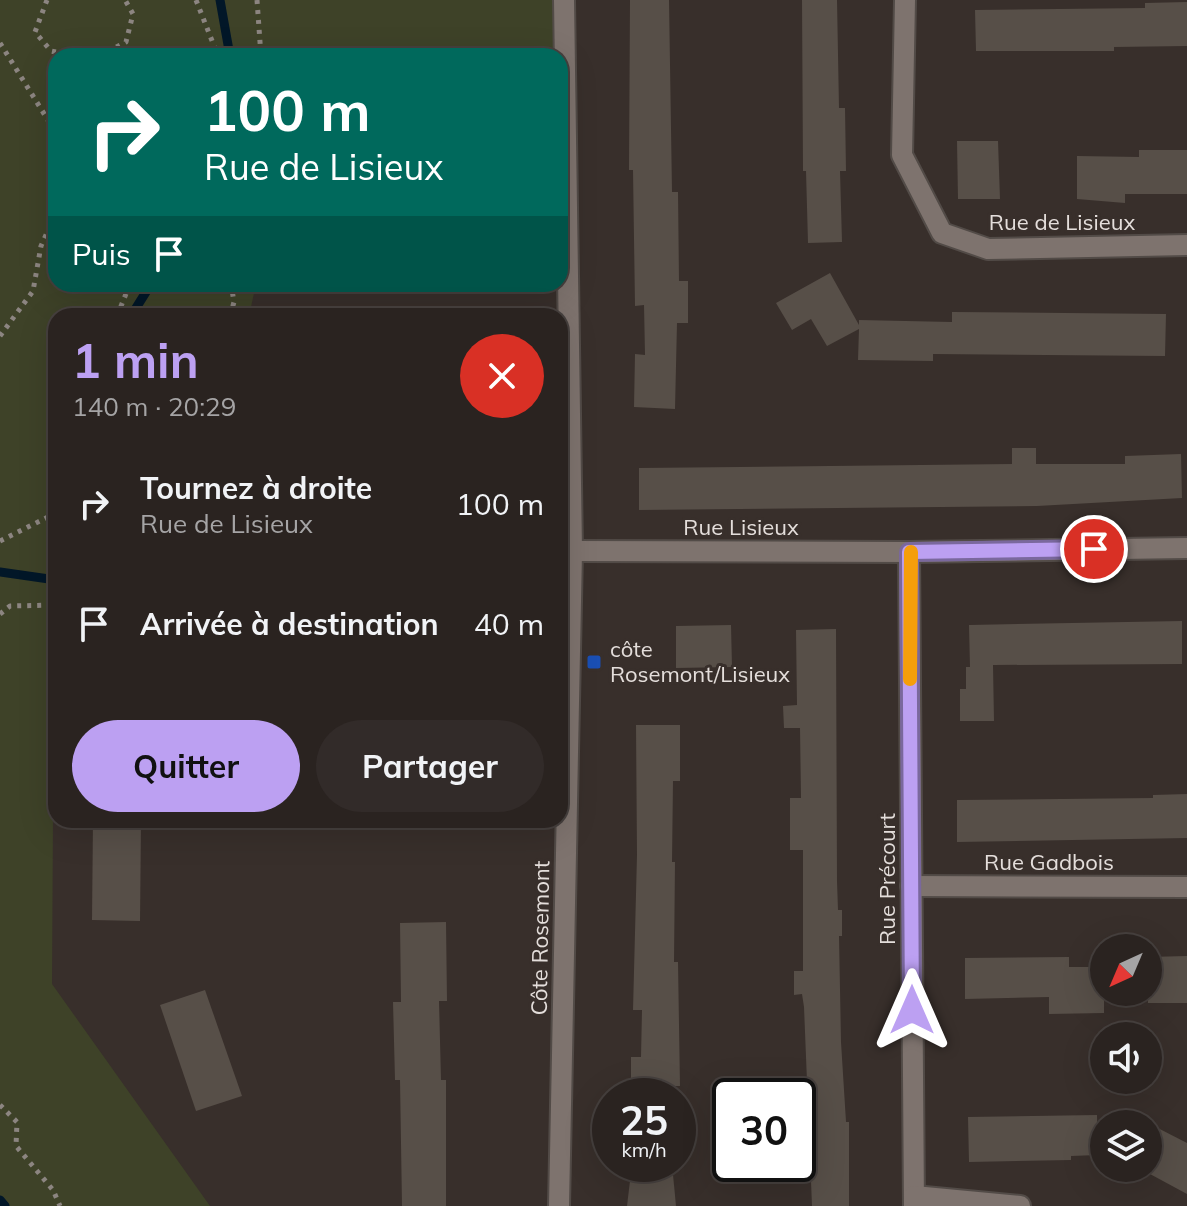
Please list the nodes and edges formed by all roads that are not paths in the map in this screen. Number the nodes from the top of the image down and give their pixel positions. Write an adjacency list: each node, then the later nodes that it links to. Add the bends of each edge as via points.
1 (564, 0): 3 (street, Côte Rosemont)
2 (905, 0): 4 (street, Rue de Lisieux, via 902,155 942,233 988,249)
3 (565, 48)
4 (1187, 245)
5 (568, 276): 7 (street, Côte Rosemont)
6 (1187, 548): 8 (street)
7 (572, 551): 8 (street, Rue Lisieux); 9 (street, Côte Rosemont)
8 (909, 552): 11 (street, Rue Précourt)
9 (568, 753)
10 (567, 828): 14 (street, Côte Rosemont)
11 (911, 886): 12 (street, Rue Gadbois); 13 (street, Rue Précourt)
12 (1187, 887)
13 (914, 1201): 15 (street)
14 (559, 1206)
15 (1020, 1206)

